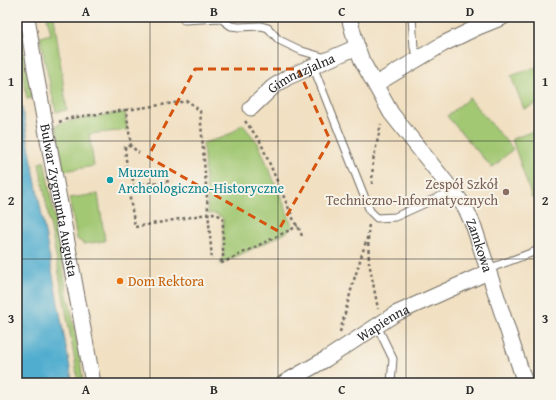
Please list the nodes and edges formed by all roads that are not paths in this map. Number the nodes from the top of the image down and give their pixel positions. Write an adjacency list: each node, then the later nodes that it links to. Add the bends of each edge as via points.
1 (27, 17): 17 (street, Bulwar Zygmunta Augusta)
2 (349, 17): 7 (street, Zamkowa)
3 (412, 17): 8 (lane, via 414,48)
4 (503, 17): 6 (street)
5 (184, 20): 9 (lane, via 220,18 231,26 261,26 268,28 279,40 302,51)
6 (478, 22): 8 (street)
7 (357, 47): 9 (street, Gimnazjalna); 11 (street, Zamkowa)
8 (420, 58): 11 (street)
9 (329, 59): 10 (street, Gimnazjalna)
10 (313, 66): 12 (street, Gimnazjalna, via 273,87); 13 (lane, via 370,211 377,218 395,217)
11 (376, 84): 13 (street, Zamkowa, via 391,113)
12 (246, 112)
13 (452, 191): 15 (street, Zamkowa, via 466,209)
14 (539, 250): 15 (lane, via 496,266)
15 (488, 272): 16 (street, Wapienna, via 395,314); 20 (street, Zamkowa)
16 (379, 325): 18 (street, Wapienna); 19 (lane, via 393,359)
17 (93, 383)
18 (284, 383)
19 (391, 383)
20 (525, 383)

